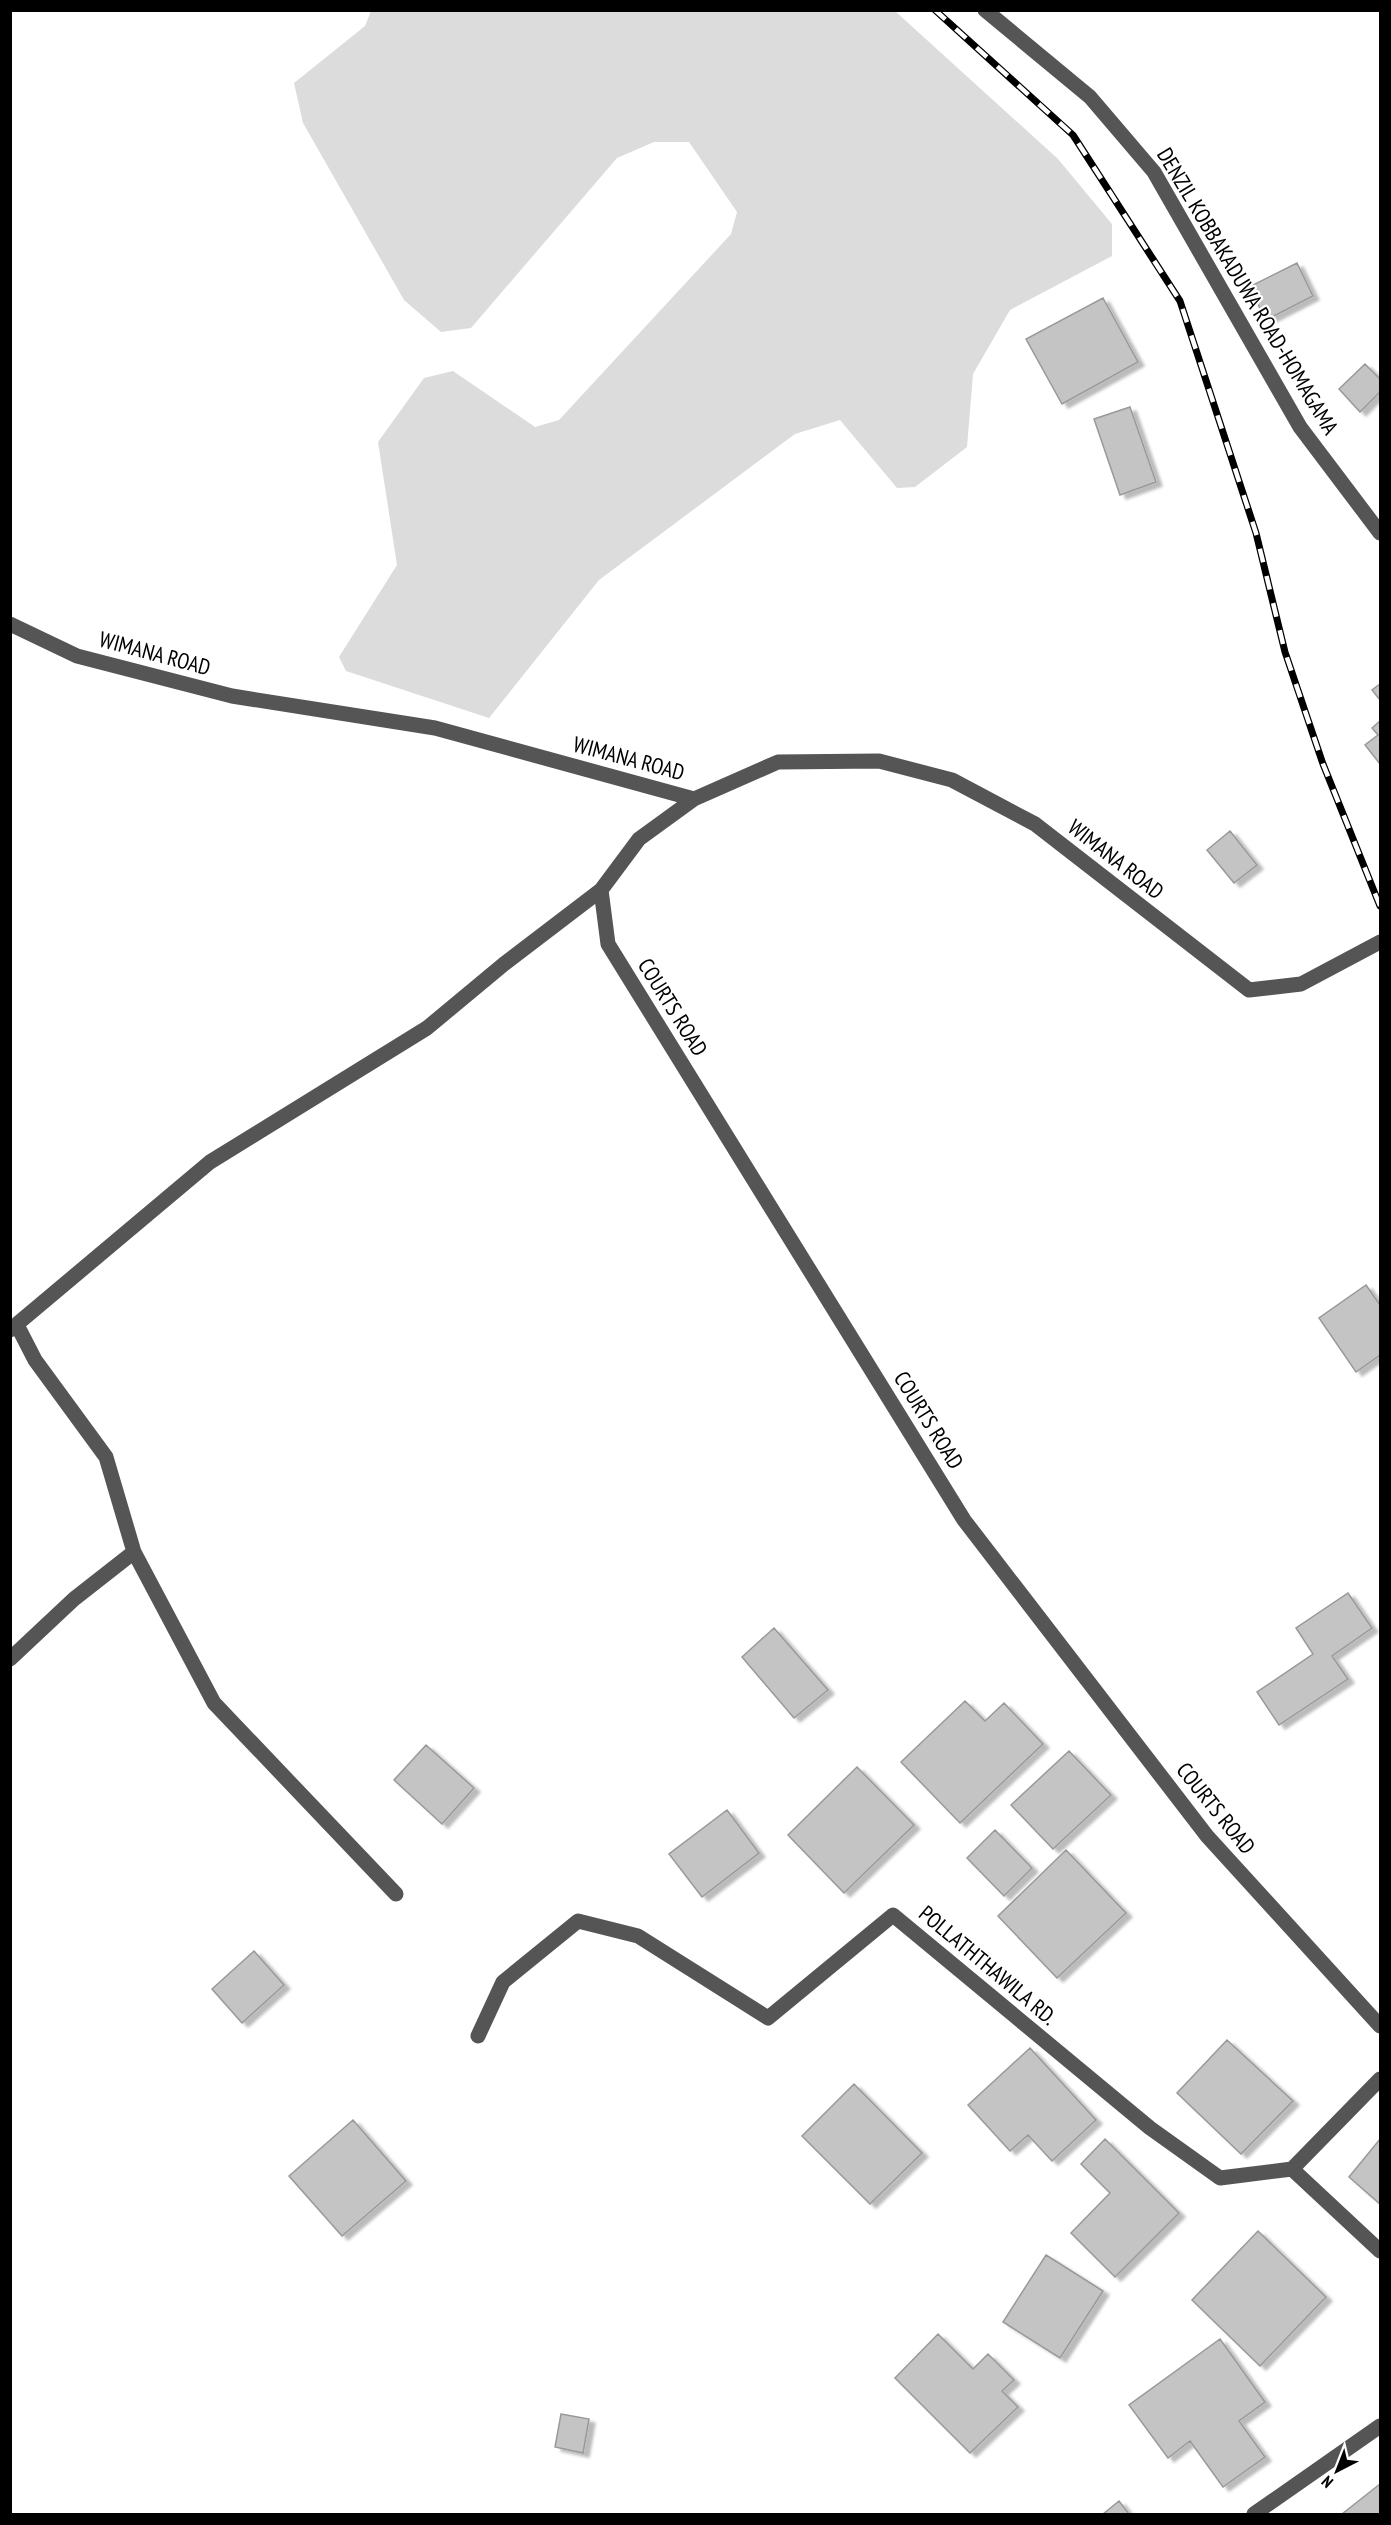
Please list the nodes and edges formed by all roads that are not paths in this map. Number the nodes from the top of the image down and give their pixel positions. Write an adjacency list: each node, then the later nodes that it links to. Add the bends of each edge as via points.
1 (985, 10): 2 (street, DENZIL KOBBAKADUWA ROAD-HOMAGAMA, via 1090,97 1154,172 1300,427)
2 (1380, 533)
3 (10, 624): 4 (street, WIMANA ROAD, via 77,656 221,693 435,728)
4 (694, 800): 5 (street, via 639,839); 6 (street, WIMANA ROAD, via 778,762 879,760 952,780 1035,824 1249,990 1301,984)
5 (601, 890): 7 (street, via 427,1028 210,1162); 11 (street, COURTS ROAD, via 608,944 964,1520 1207,1836)
6 (1380, 942)
7 (14, 1328): 8 (street, via 106,1457)
8 (134, 1552): 9 (street, via 74,1599); 10 (street, via 214,1703)
9 (10, 1659)
10 (396, 1894)
11 (1380, 2026)
12 (478, 2036): 14 (street, POLLATHTHAWILA RD., via 502,1982 578,1921 638,1936 768,2018 893,1915 1150,2128 1220,2178)
13 (1380, 2079): 14 (street)
14 (1292, 2169): 15 (street)
15 (1380, 2250)
16 (1380, 2426): 17 (street)
17 (1254, 2514)

